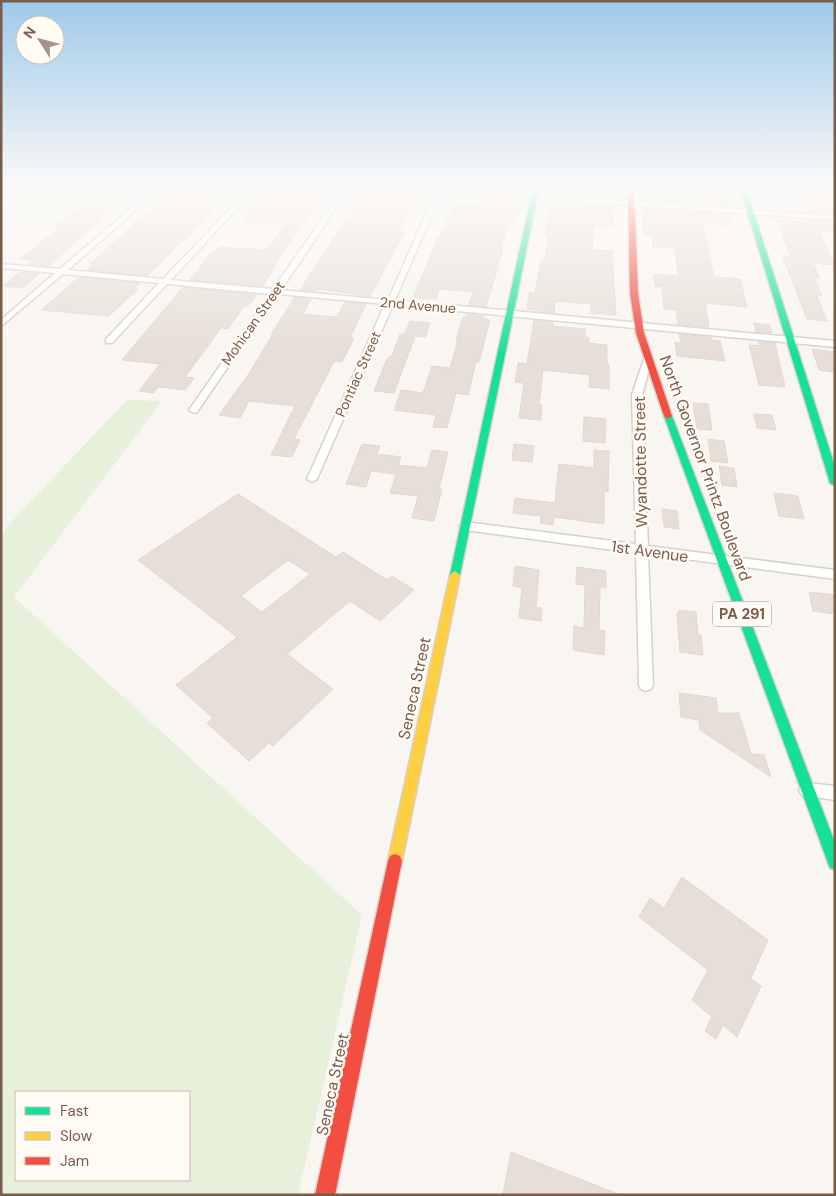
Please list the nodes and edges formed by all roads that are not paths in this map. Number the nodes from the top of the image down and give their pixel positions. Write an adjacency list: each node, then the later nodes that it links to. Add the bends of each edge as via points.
1 (94, 244): 9 (street)
2 (201, 244): 10 (street)
3 (308, 244): 11 (street, Mohican Street)
4 (416, 244): 12 (street, Pontiac Street)
5 (524, 244): 13 (main road, Seneca Street)
6 (632, 244): 15 (main road, North Governor Printz Boulevard / PA 291)
7 (761, 244): 16 (main road)
8 (1, 266): 9 (street, 2nd Avenue)
9 (61, 272): 10 (street, 2nd Avenue); 14 (street)
10 (166, 282): 11 (street, 2nd Avenue); 17 (street)
11 (275, 292): 12 (street, 2nd Avenue); 20 (street, Mohican Street)
12 (390, 303): 13 (street, 2nd Avenue); 21 (street, Pontiac Street)
13 (509, 314): 15 (street, 2nd Avenue); 23 (main road, Seneca Street)
14 (1, 324)
15 (639, 326): 16 (street, 2nd Avenue); 19 (main road, North Governor Printz Boulevard / PA 291)
16 (790, 340): 18 (street, 2nd Avenue); 22 (main road)
17 (109, 341)
18 (835, 344)
19 (648, 359): 24 (street, Wyandotte Street, via 637,395); 25 (main road, North Governor Printz Boulevard / PA 291)
20 (194, 410)
21 (312, 479)
22 (835, 483)
23 (465, 526): 24 (street, 1st Avenue); 31 (main road, Seneca Street)
24 (642, 549): 25 (street, 1st Avenue); 27 (street, Wyandotte Street)
25 (722, 560): 26 (street, 1st Avenue); 28 (main road, North Governor Printz Boulevard / PA 291)
26 (835, 575)
27 (646, 685)
28 (807, 790): 29 (street); 30 (main road, North Governor Printz Boulevard / PA 291)
29 (835, 793)
30 (835, 863)
31 (325, 1195)

